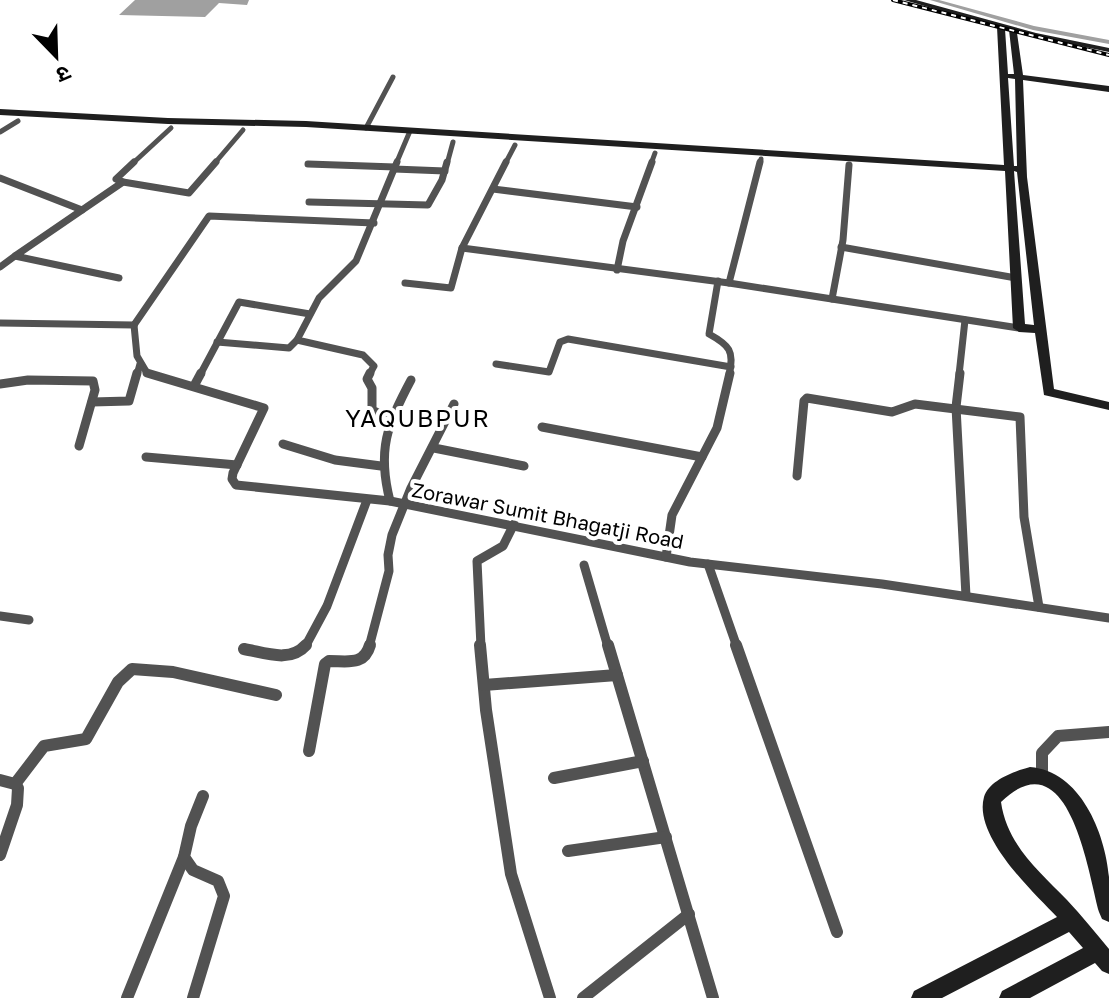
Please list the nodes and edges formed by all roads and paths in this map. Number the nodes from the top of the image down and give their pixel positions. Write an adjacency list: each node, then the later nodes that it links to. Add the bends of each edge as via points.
1 (908, 0): 2 (street)
2 (1001, 26): 3 (street); 5 (street)
3 (1013, 29): 4 (street); 7 (street)
4 (1109, 50)
5 (1004, 76): 7 (street); 25 (street)
6 (393, 77): 13 (street)
7 (1019, 77): 8 (street); 26 (street)
8 (1109, 89)
9 (0, 112): 12 (street)
10 (0, 120): 11 (street)
11 (18, 121): 12 (street); 15 (street)
12 (167, 126): 13 (street); 14 (street); 28 (street, via 116,179)
13 (366, 128): 16 (street)
14 (243, 130): 16 (street); 28 (street, via 189,193)
15 (0, 132)
16 (408, 135): 17 (street); 23 (street); 25 (street)
17 (453, 142): 18 (street); 24 (street)
18 (515, 145): 19 (street); 29 (street)
19 (655, 153): 20 (street); 32 (street)
20 (761, 159): 22 (street); 44 (street)
21 (308, 164): 23 (street)
22 (849, 165): 25 (street); 35 (street)
23 (394, 168): 24 (street); 31 (street)
24 (445, 171): 31 (street, via 428,205)
25 (1008, 171): 26 (street); 41 (street)
26 (1022, 173): 51 (street)
27 (0, 178): 33 (street)
28 (123, 182): 33 (street)
29 (493, 189): 32 (street); 36 (street)
30 (309, 202): 31 (street)
31 (381, 204): 34 (street)
32 (637, 207): 39 (street)
33 (82, 210): 37 (street)
34 (374, 223): 46 (street, via 356,261); 49 (street, via 209,216)
35 (841, 247): 41 (street); 45 (street)
36 (462, 248): 39 (street); 43 (street, via 450,289)
37 (15, 256): 38 (street); 40 (street)
38 (0, 267)
39 (617, 270): 42 (street)
40 (119, 278)
41 (1016, 278): 50 (street)
42 (718, 281): 44 (street); 56 (street, via 709,334 728,344)
43 (405, 283)
44 (729, 283): 45 (street)
45 (832, 299): 47 (street)
46 (310, 314): 52 (street); 53 (street, via 239,302)
47 (965, 320): 50 (street); 63 (street)
48 (0, 323): 49 (street)
49 (134, 325): 54 (street)
50 (1019, 328): 51 (street)
51 (1040, 329): 62 (street, via 1048,392)
52 (297, 340): 53 (street, via 289,348); 64 (street, via 363,355 374,366 367,379 372,410)
53 (217, 342): 59 (street)
54 (140, 364): 59 (street, via 147,373); 60 (street, via 129,401)
55 (496, 364): 56 (street, via 549,372 560,342 568,339)
56 (731, 367): 70 (street, via 717,428)
57 (411, 380): 64 (street)
58 (0, 384): 60 (street, via 93,381)
59 (194, 386): 71 (street, via 264,408)
60 (92, 402): 67 (street)
61 (454, 404): 68 (street)
62 (1109, 406)
63 (956, 407): 74 (street, via 915,404 892,412 807,398); 82 (street); 83 (street, via 1020,417 1024,517)
64 (392, 420): 72 (street)
65 (542, 427): 70 (street)
66 (283, 444): 72 (street, via 335,460)
67 (79, 446)
68 (434, 448): 73 (street); 77 (street)
69 (146, 457): 71 (street)
70 (702, 457): 79 (street, via 672,515)
71 (237, 465): 75 (street, Zorawar Sumit Bhagatji Road, via 232,479 236,485)
72 (381, 466): 76 (street)
73 (524, 466)
74 (797, 476)
75 (367, 500): 76 (street, Zorawar Sumit Bhagatji Road); 87 (street, via 324,613 303,650 291,655)
76 (390, 501): 77 (street, Zorawar Sumit Bhagatji Road)
77 (403, 504): 78 (street, Zorawar Sumit Bhagatji Road); 92 (street, via 367,656 361,661 326,662)
78 (514, 524): 79 (street, Zorawar Sumit Bhagatji Road); 89 (street, via 503,546 477,561)
79 (666, 557): 80 (street, Zorawar Sumit Bhagatji Road)
80 (708, 564): 82 (street, Zorawar Sumit Bhagatji Road); 106 (street)
81 (584, 565): 88 (street)
82 (966, 596): 83 (street, Zorawar Sumit Bhagatji Road)
83 (1039, 607): 85 (street, Zorawar Sumit Bhagatji Road)
84 (0, 616): 86 (street)
85 (1109, 618)
86 (29, 620)
87 (244, 649)
88 (617, 675): 89 (street); 93 (street)
89 (484, 685): 110 (street, via 511,874)
90 (276, 695): 97 (street, via 173,672 132,669 118,682 86,739 44,746)
91 (1109, 732): 94 (street, via 1058,736 1042,753)
92 (309, 751)
93 (643, 761): 95 (street); 99 (street)
94 (1042, 776): 103 (street, via 1053,779 1083,817); 105 (street, via 1004,785 992,799 992,813 1029,876)
95 (554, 778)
96 (0, 780): 97 (street)
97 (15, 784): 101 (street, via 17,805)
98 (203, 796): 102 (street)
99 (666, 837): 100 (street); 104 (street)
100 (568, 851)
101 (0, 855)
102 (184, 857): 108 (street); 109 (street, via 193,870 218,881 224,896)
103 (1109, 912)
104 (689, 914): 111 (street); 112 (street)
105 (1072, 920): 107 (street); 113 (street)
106 (837, 932)
107 (1103, 957): 114 (street)
108 (127, 998)
109 (193, 998)
110 (550, 998)
111 (583, 998)
112 (713, 998)
113 (921, 998)
114 (1009, 998)

